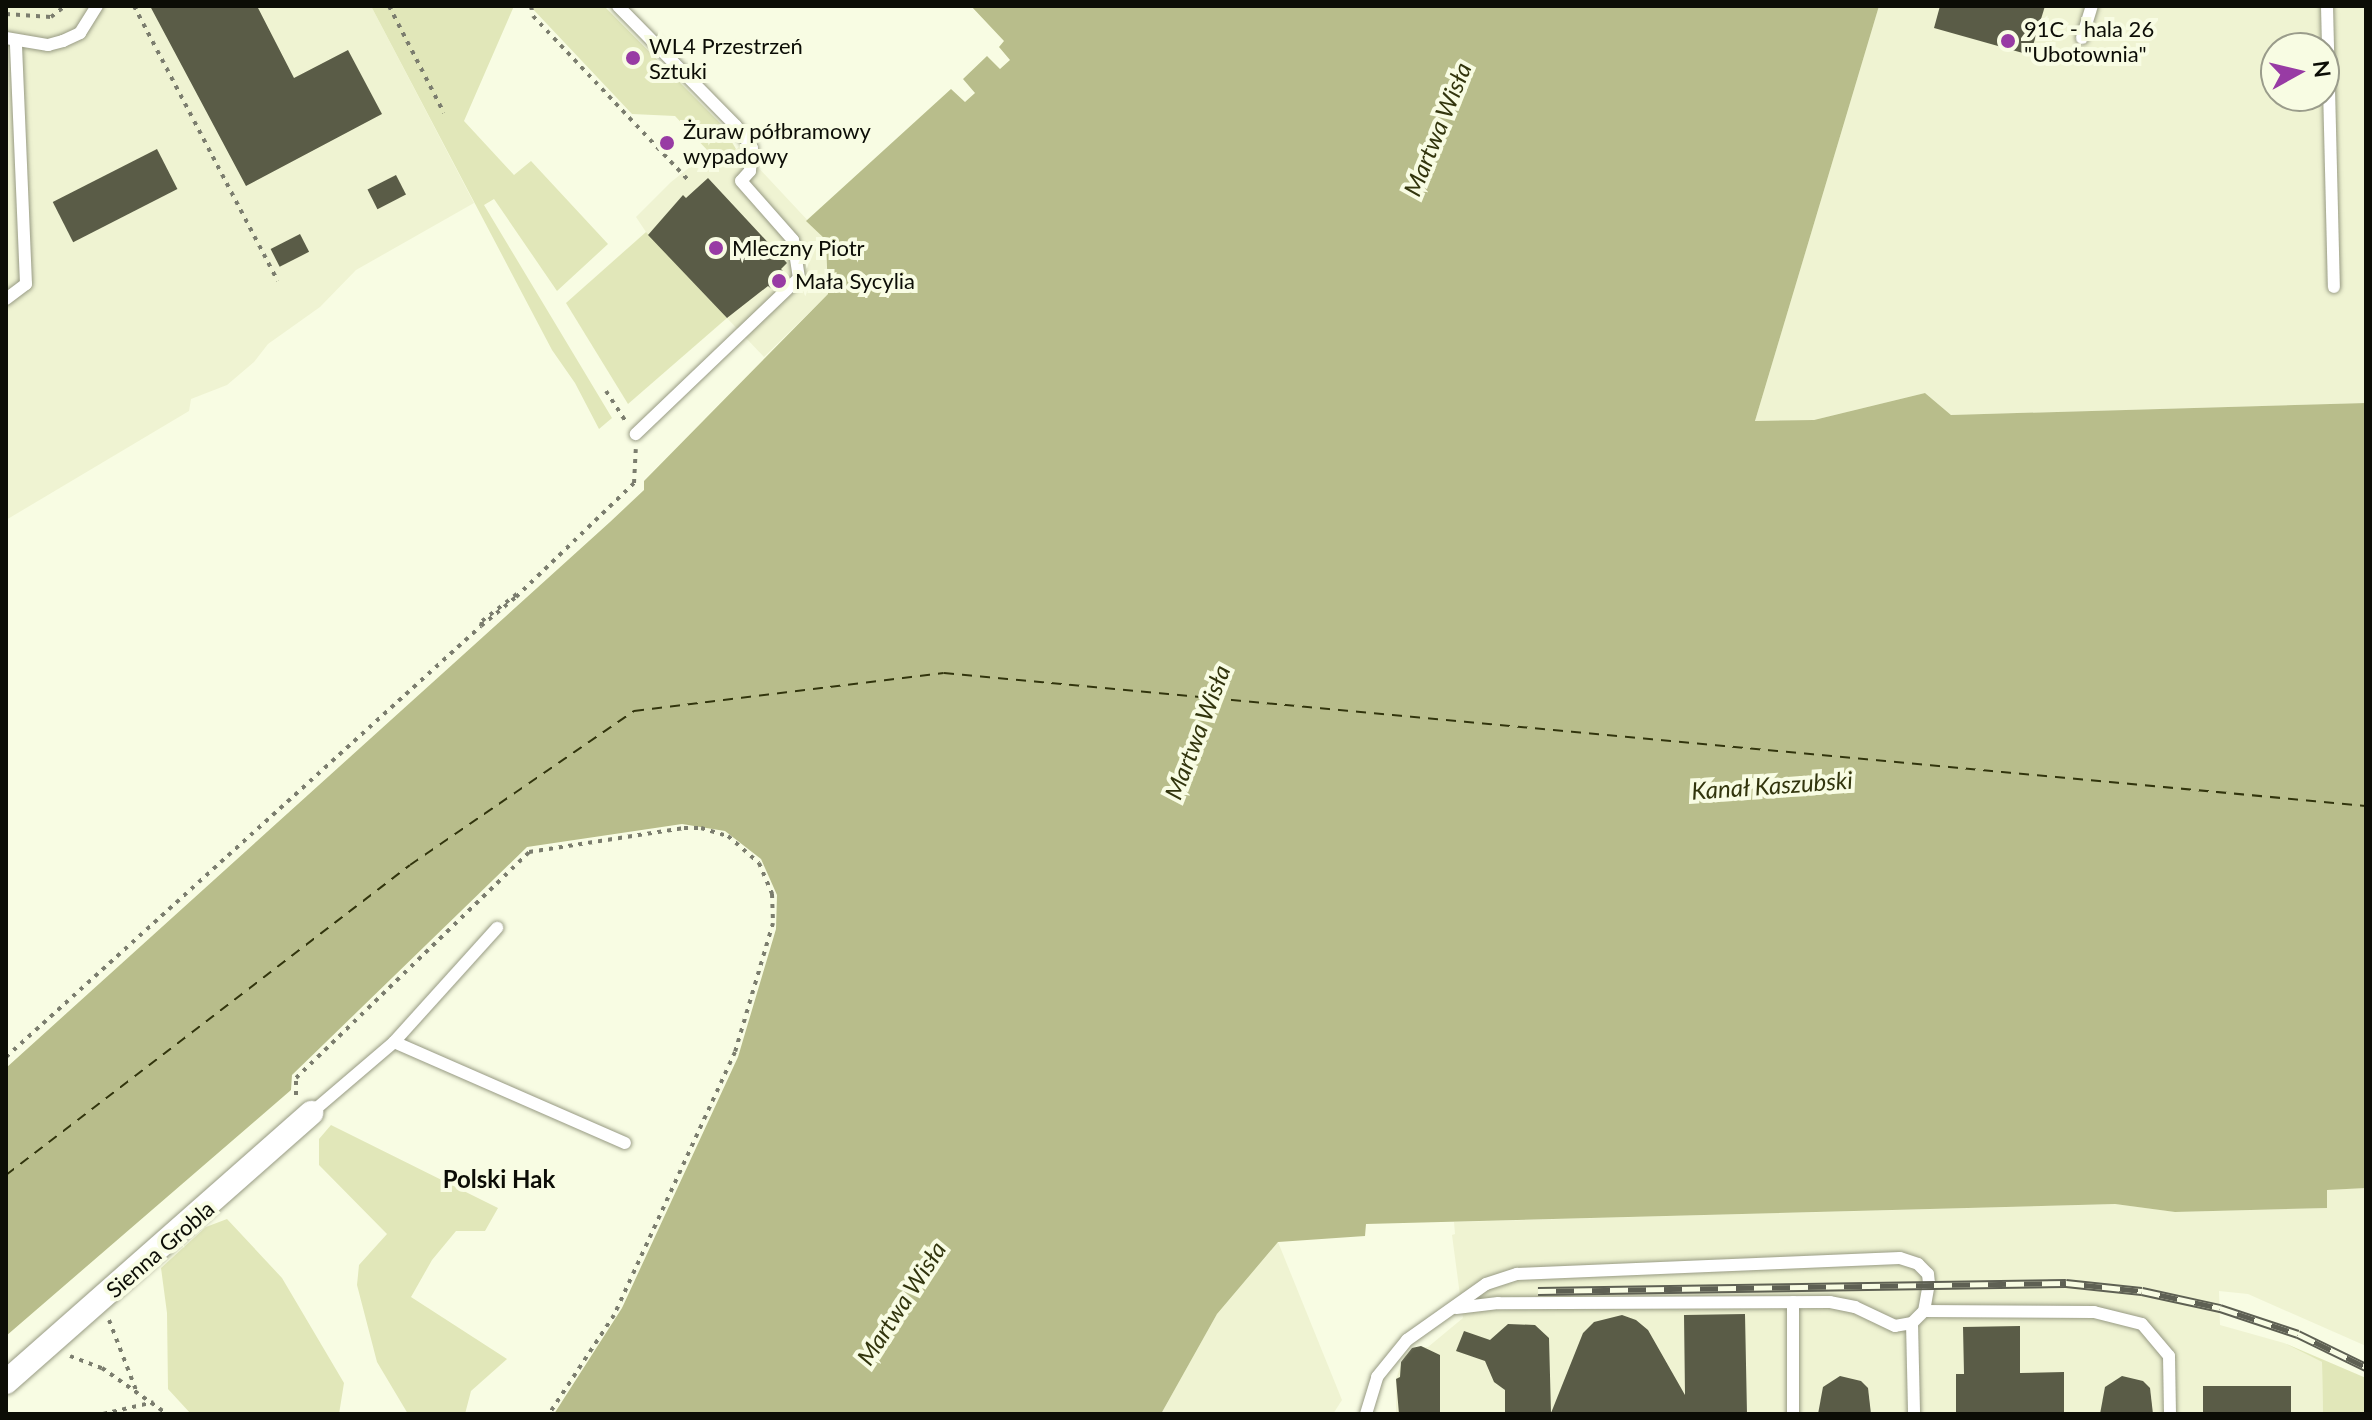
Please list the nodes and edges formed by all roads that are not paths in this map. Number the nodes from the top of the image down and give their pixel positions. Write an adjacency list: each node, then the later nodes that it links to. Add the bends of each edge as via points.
1 (97, 6): 6 (lane, via 80,33 63,41 48,45)
2 (618, 6): 9 (lane, via 752,148 750,171 741,181 793,240 799,278)
3 (2092, 6): 5 (lane)
4 (2327, 6): 7 (lane)
5 (2082, 38)
6 (11, 40): 8 (lane, via 26,284)
7 (2334, 287)
8 (6, 299)
9 (636, 434)
10 (497, 928): 11 (lane)
11 (394, 1042): 12 (lane); 13 (lane)
12 (304, 1104): 18 (street, Sienna Grobla, via 103,1299)
13 (625, 1143)
14 (1793, 1302): 15 (lane, via 1498,1303); 17 (lane, via 1830,1302 1895,1326); 20 (lane)
15 (1456, 1308): 16 (lane, via 1486,1284 1544,1270 1900,1258 1928,1274); 19 (lane, via 1391,1357 1377,1377)
16 (1924, 1311): 17 (lane); 22 (lane, via 2094,1312 2142,1324 2169,1356)
17 (1912, 1323): 21 (lane)
18 (6, 1382)
19 (1366, 1414)
20 (1793, 1414)
21 (1914, 1414)
22 (2170, 1414)

